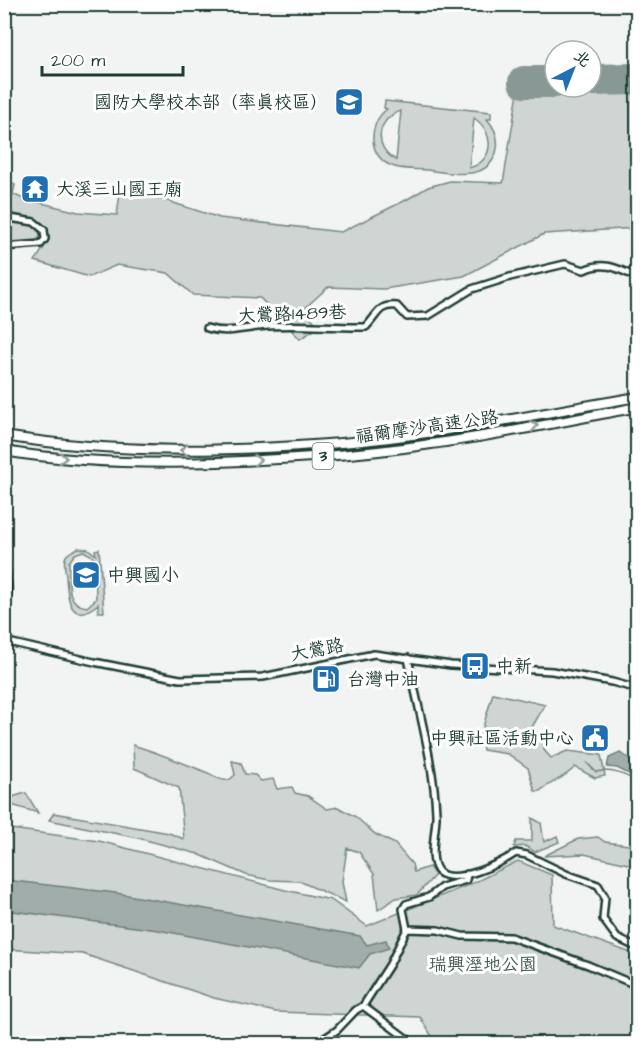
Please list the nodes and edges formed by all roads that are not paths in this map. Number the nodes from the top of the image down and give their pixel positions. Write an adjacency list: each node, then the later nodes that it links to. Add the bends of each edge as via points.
1 (4, 217): 2 (street, via 34,222 44,230 45,239 32,246)
2 (4, 247)
3 (638, 278): 4 (street, 大鶯路1489巷, via 606,265 584,270 565,264 472,289 428,316 407,317 397,306 388,305 366,327 258,327 218,332)
4 (207, 328)
5 (638, 397): 7 (highway, 福爾摩沙高速公路 / 3, one-way to 7, via 430,432 261,448 160,450)
6 (638, 407): 8 (highway, 福爾摩沙高速公路 / 3, one-way to 6, via 161,464 262,460 431,444)
7 (4, 436)
8 (4, 451)
9 (4, 549): 10 (street, via 8,589)
10 (4, 624)
11 (4, 640): 12 (street, 大鶯路, via 189,679 263,677 374,654)
12 (408, 658): 13 (street, 大鶯路, via 451,665 552,671); 14 (street, via 435,789 434,864 449,877)
13 (638, 689)
14 (467, 874): 15 (street, via 466,880 406,904 403,909); 16 (street, via 520,853 598,885 605,897 603,919 617,938)
15 (407, 929): 17 (street, via 512,937); 18 (street)
16 (638, 948)
17 (636, 985)
18 (363, 1006): 19 (street); 20 (street)
19 (316, 1044)
20 (414, 1044)

